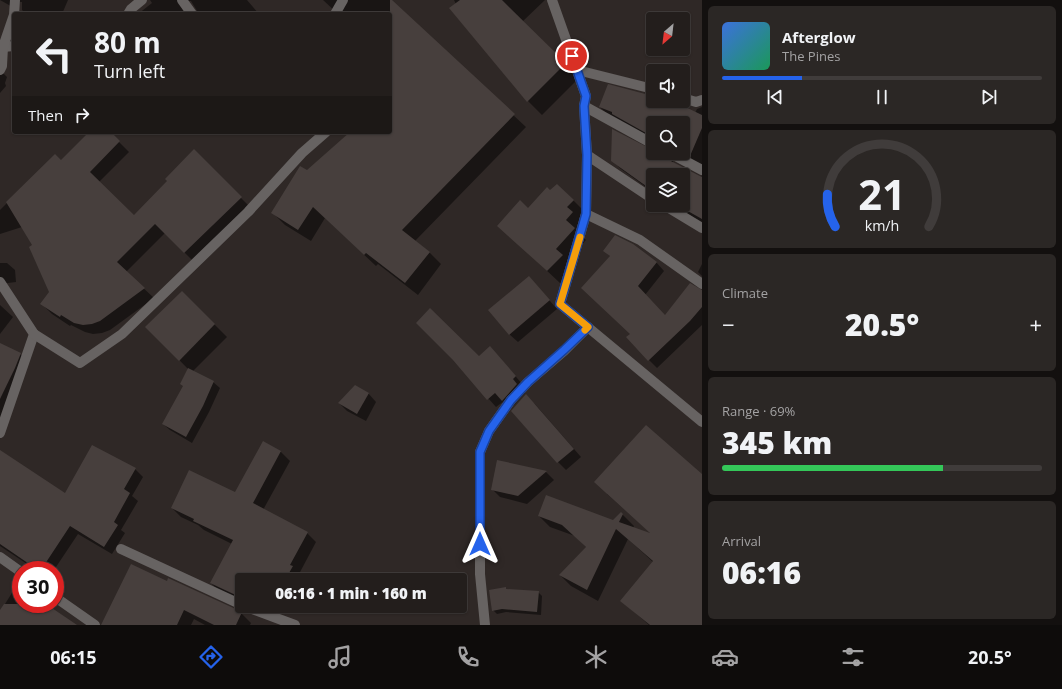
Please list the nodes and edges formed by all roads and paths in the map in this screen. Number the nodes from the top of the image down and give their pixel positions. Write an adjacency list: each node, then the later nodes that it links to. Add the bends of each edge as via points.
1 (15, 0): 6 (street)
2 (142, 0): 7 (street)
3 (182, 0): 8 (street)
4 (343, 0): 9 (street)
5 (552, 0): 14 (street)
6 (14, 12)
7 (129, 12)
8 (191, 12)
9 (336, 12)
10 (12, 20): 11 (street)
11 (1, 46): 12 (street); 13 (street)
12 (12, 46)
13 (0, 70)
14 (577, 70): 15 (street); 18 (street, via 586,96)
15 (646, 87)
16 (690, 100): 17 (street)
17 (702, 100)
18 (584, 106): 20 (street); 21 (street)
19 (324, 134): 31 (street, via 302,153 248,212 122,334 80,363)
20 (646, 140)
21 (587, 155): 24 (street); 26 (street)
22 (683, 160): 23 (street)
23 (702, 170)
24 (646, 194)
25 (676, 212): 27 (street)
26 (586, 214): 29 (street, via 640,240); 30 (street, via 560,304)
27 (702, 228)
28 (0, 282): 31 (street)
29 (702, 284)
30 (588, 327): 32 (street); 42 (street, via 511,400 489,431 480,452 480,574)
31 (34, 334): 33 (street)
32 (702, 422)
33 (0, 433)
34 (121, 549): 37 (street)
35 (0, 557): 36 (street)
36 (12, 566)
37 (235, 602)
38 (64, 603): 40 (street)
39 (262, 613): 41 (street)
40 (96, 625)
41 (295, 625)
42 (485, 625)

